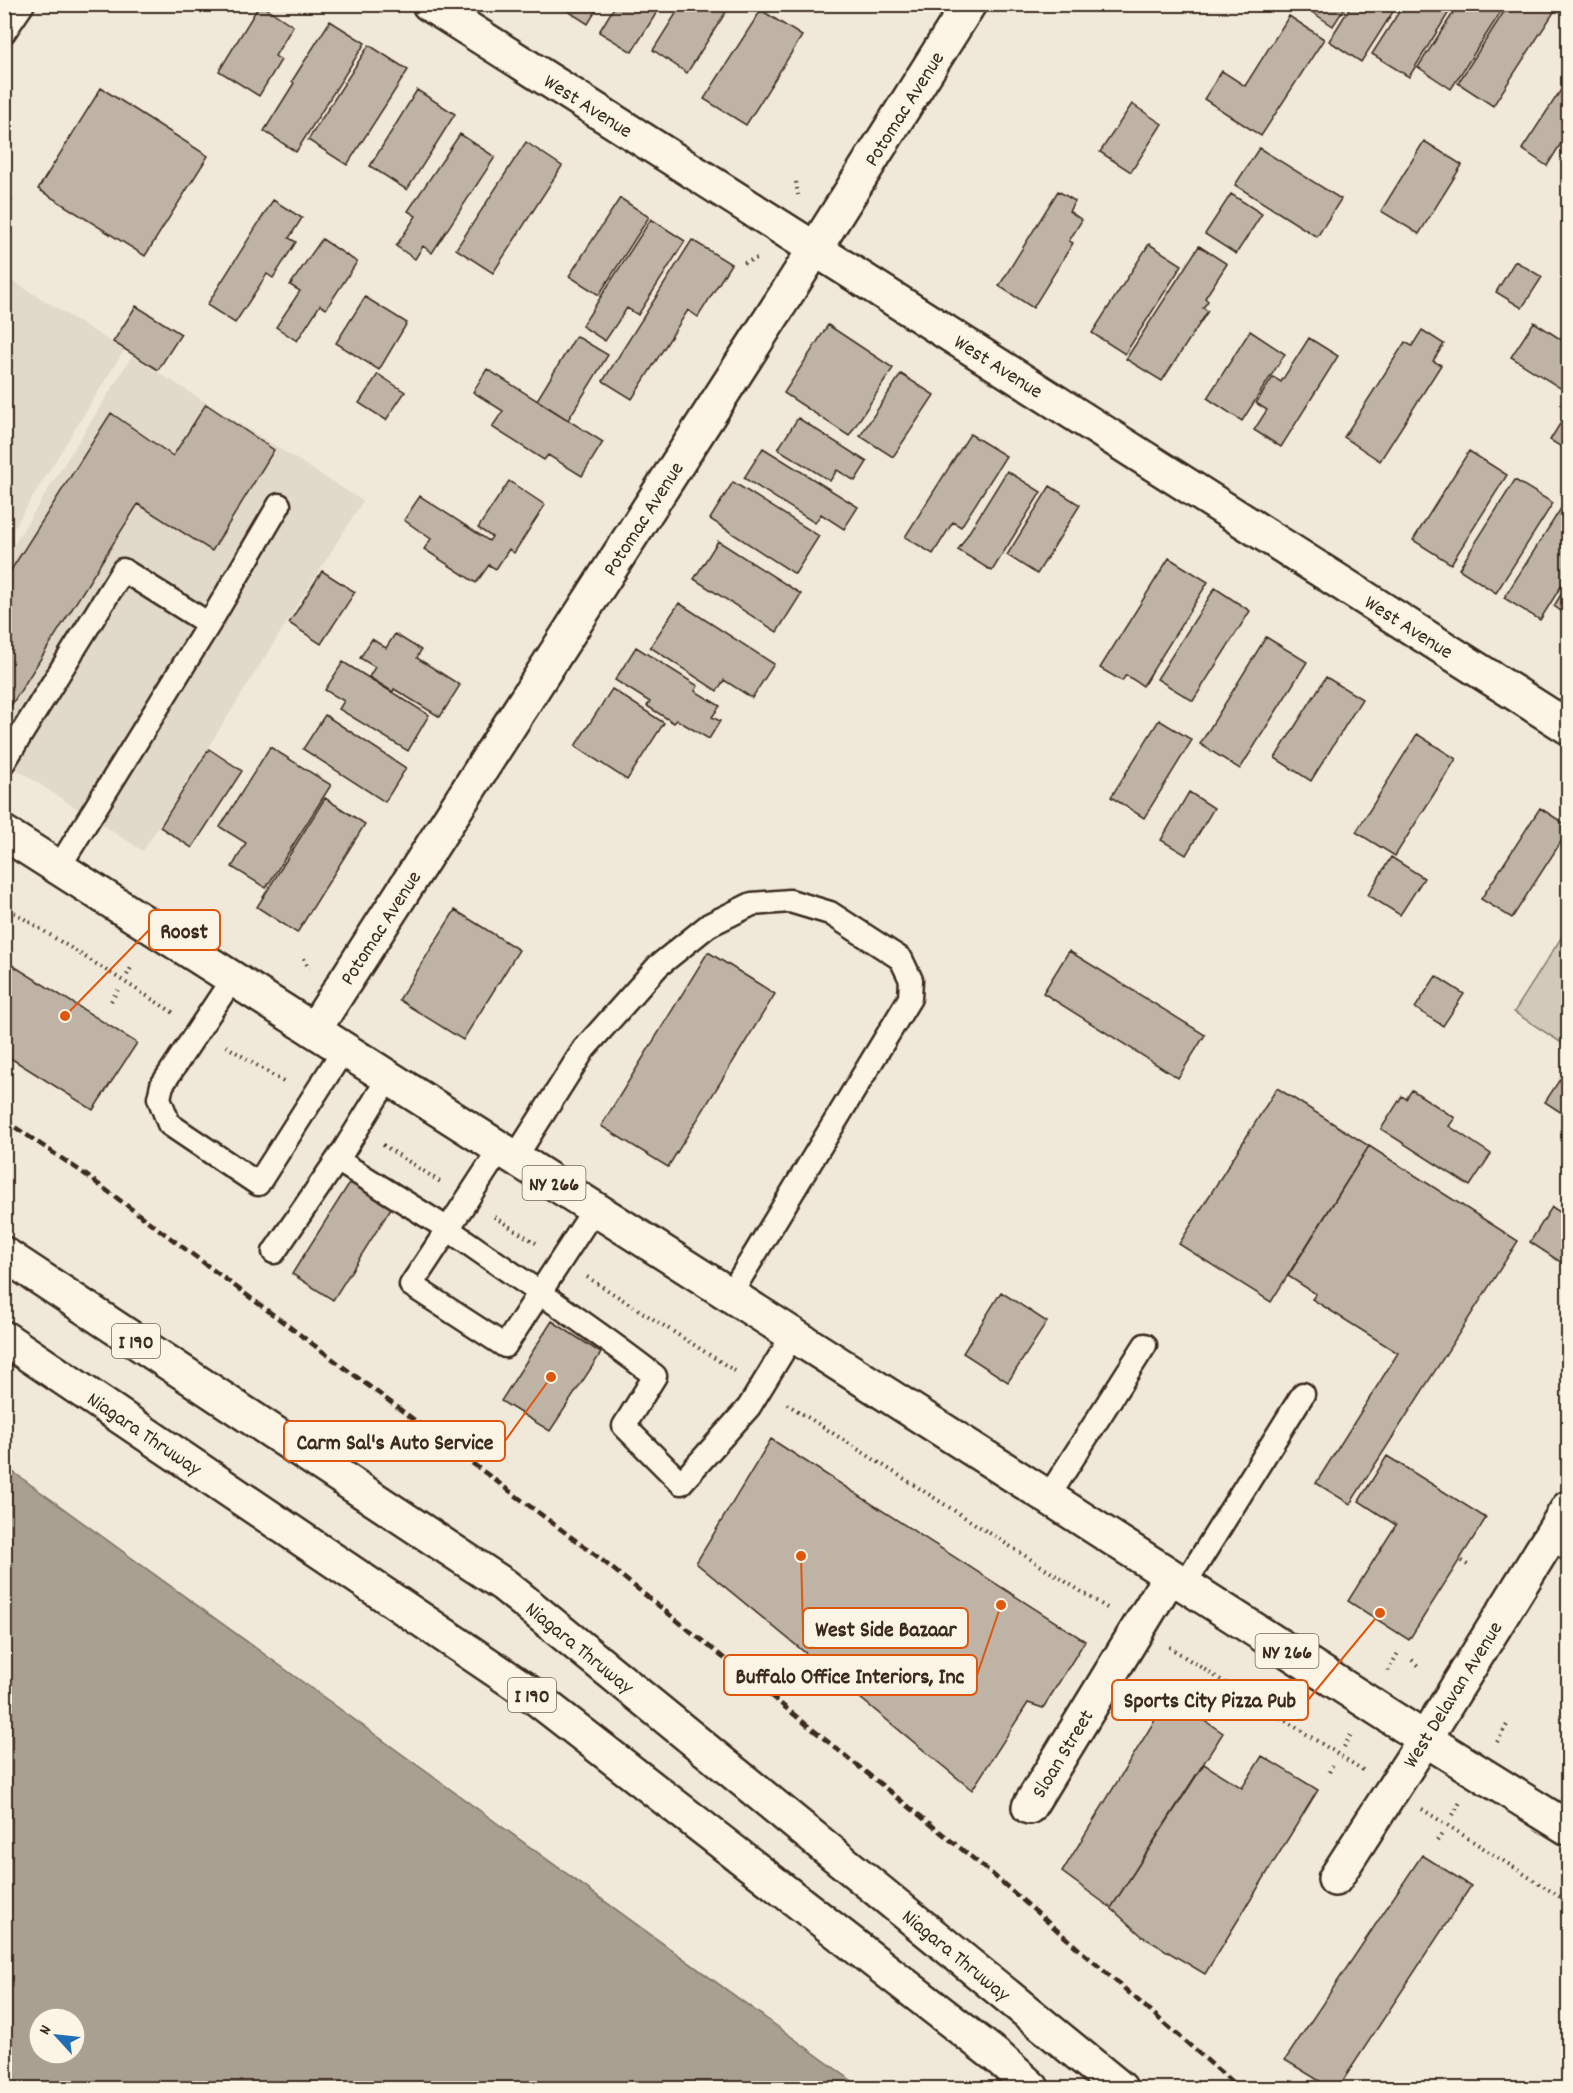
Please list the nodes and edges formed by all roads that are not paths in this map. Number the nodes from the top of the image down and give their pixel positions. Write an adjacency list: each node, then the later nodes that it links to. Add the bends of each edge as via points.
1 (23, 4): 4 (lane)
2 (429, 4): 5 (main road, West Avenue)
3 (969, 4): 5 (main road, Potomac Avenue)
4 (4, 32)
5 (815, 250): 8 (main road, West Avenue); 13 (main road, Potomac Avenue)
6 (279, 505): 7 (lane)
7 (209, 624): 9 (lane, via 123,570); 11 (lane)
8 (1569, 727)
9 (4, 762)
10 (4, 833): 11 (main road, NY 266)
11 (59, 867): 12 (main road, NY 266)
12 (233, 978): 13 (main road, NY 266); 14 (lane, via 162,1084 159,1098 169,1124 258,1184)
13 (314, 1030): 14 (main road, NY 266)
14 (344, 1049): 15 (main road, NY 266)
15 (389, 1077): 16 (main road, NY 266); 17 (lane)
16 (507, 1153): 18 (main road, NY 266); 19 (lane); 23 (lane, via 584,1049 658,966 709,925 752,904 790,901 831,913 901,959 911,980 910,998)
17 (337, 1160): 19 (lane); 20 (lane)
18 (595, 1208): 22 (lane); 23 (main road, NY 266)
19 (448, 1229): 22 (lane); 22 (lane, via 411,1285 505,1346)
20 (274, 1252)
21 (4, 1254): 37 (main road, Niagara Thruway / I 190, via 504,1585)
22 (539, 1293): 24 (lane, via 655,1377 624,1426 681,1483 749,1407)
23 (730, 1295): 24 (main road, NY 266)
24 (793, 1335): 28 (main road, NY 266)
25 (4, 1338): 36 (main road, Niagara Thruway / I 190, via 527,1692 999,2058)
26 (1145, 1345): 28 (lane)
27 (1303, 1394): 31 (lane)
28 (1048, 1497): 31 (main road, NY 266)
29 (1569, 1508): 30 (main road, West Delavan Avenue)
30 (1560, 1543): 32 (main road, West Delavan Avenue)
31 (1177, 1580): 32 (main road, NY 266); 33 (main road, Sloan Street, via 1138,1628)
32 (1425, 1739): 34 (main road, NY 266); 35 (main road, West Delavan Avenue)
33 (1029, 1807)
34 (1569, 1828)
35 (1335, 1879)
36 (1032, 2088)
37 (1120, 2088)

